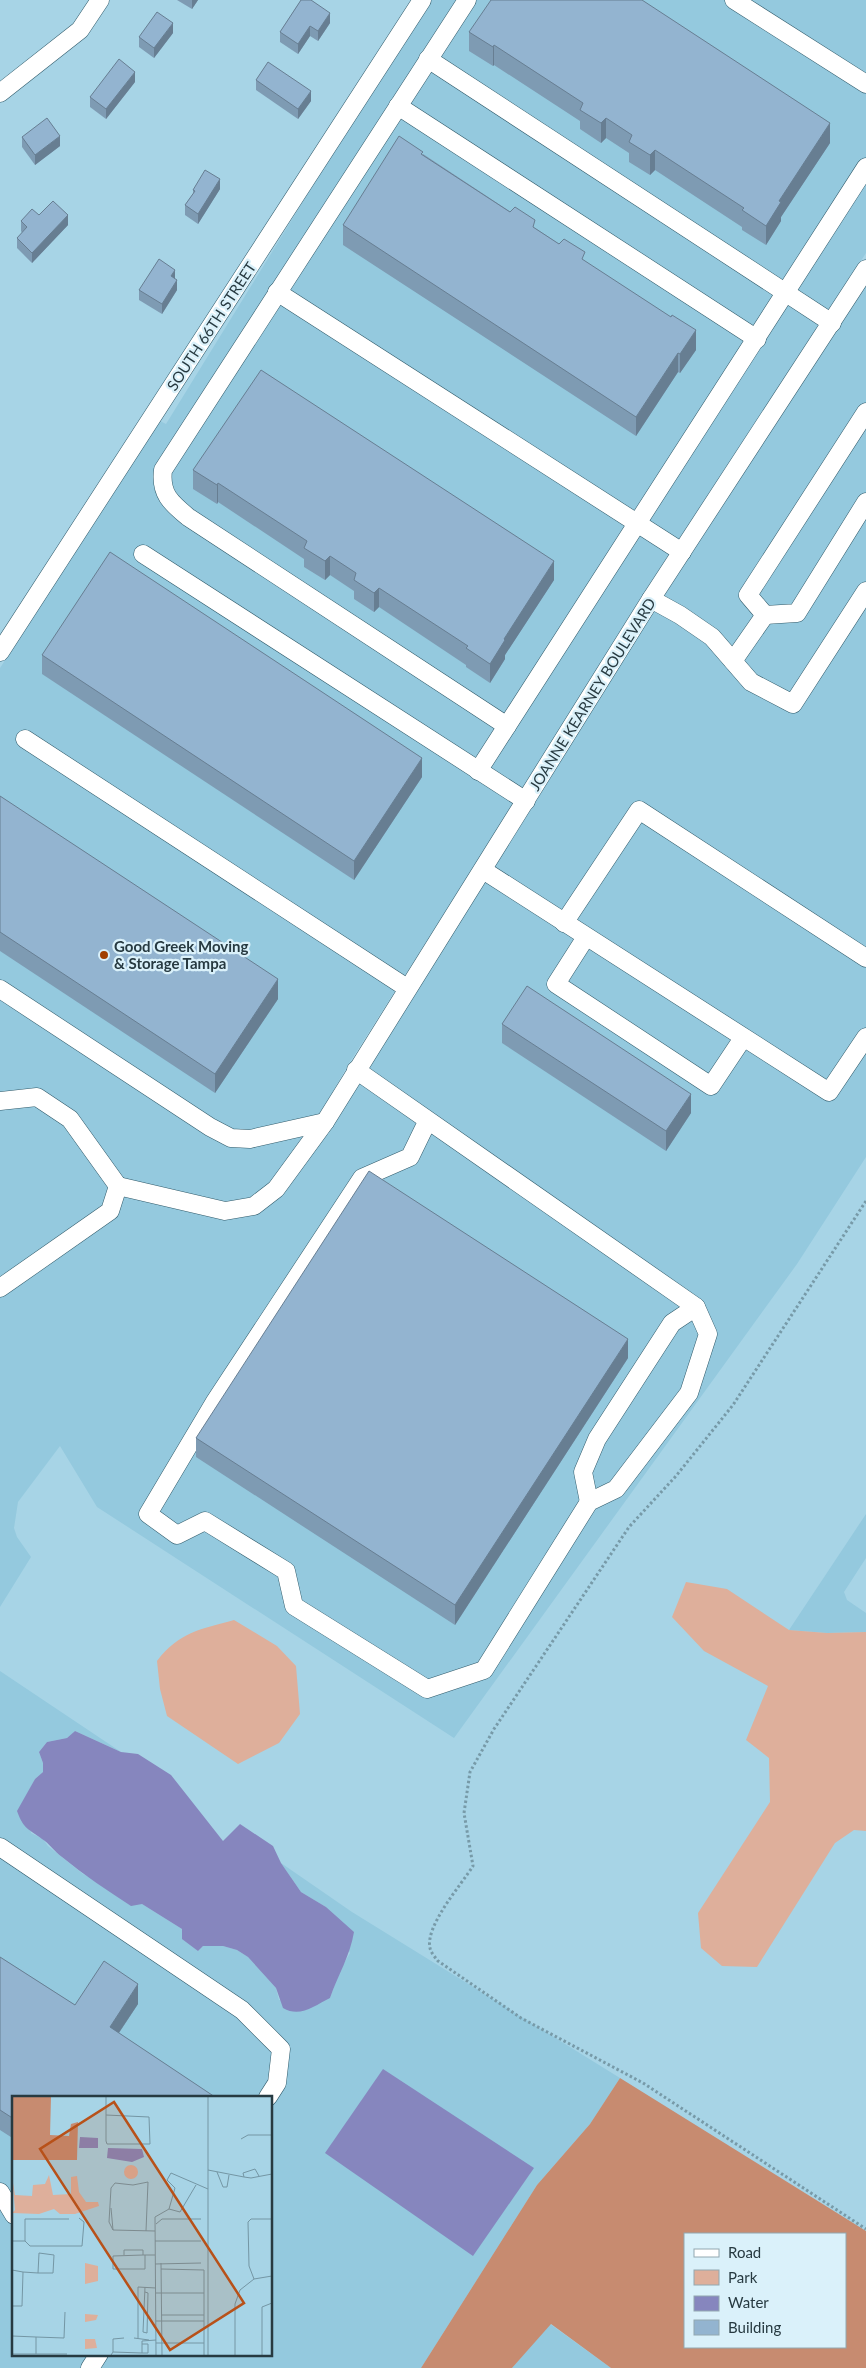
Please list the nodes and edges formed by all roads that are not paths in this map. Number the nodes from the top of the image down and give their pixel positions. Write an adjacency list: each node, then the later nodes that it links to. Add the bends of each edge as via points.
1 (100, 0): 7 (street, via 80,30)
2 (422, 0): 23 (street, SOUTH 66TH STREET)
3 (467, 0): 5 (street)
4 (734, 0): 6 (street)
5 (428, 59): 8 (street); 12 (street)
6 (866, 84)
7 (0, 93)
8 (398, 106): 11 (street); 14 (street)
9 (866, 167): 12 (street)
10 (866, 269): 13 (street, JOANNE KEARNEY BOULEVARD)
11 (277, 292): 17 (street); 25 (street, via 163,470 161,485 171,503 188,517)
12 (786, 293): 13 (street); 14 (street)
13 (832, 323): 18 (street, JOANNE KEARNEY BOULEVARD)
14 (757, 339): 17 (street)
15 (866, 412): 22 (street, via 748,595)
16 (866, 502): 22 (street, via 797,613)
17 (638, 523): 18 (street); 25 (street)
18 (682, 552): 21 (street, JOANNE KEARNEY BOULEVARD)
19 (143, 554): 27 (street)
20 (866, 592): 24 (street, via 793,704 751,682)
21 (651, 599): 24 (street, via 712,637); 28 (street, JOANNE KEARNEY BOULEVARD)
22 (765, 615): 24 (street)
23 (0, 652)
24 (733, 661)
25 (508, 726): 27 (street)
26 (26, 739): 33 (street)
27 (478, 771): 28 (street)
28 (526, 801): 29 (street, JOANNE KEARNEY BOULEVARD)
29 (483, 870): 30 (street); 33 (street, JOANNE KEARNEY BOULEVARD)
30 (564, 923): 31 (street); 32 (street, via 639,810)
31 (586, 937): 36 (street); 36 (street, via 556,984 711,1086)
32 (866, 958)
33 (407, 988): 37 (street, JOANNE KEARNEY BOULEVARD)
34 (0, 989): 40 (street, via 231,1138 250,1139)
35 (866, 1037): 36 (street, via 829,1092)
36 (743, 1038)
37 (356, 1070): 39 (street); 40 (street, JOANNE KEARNEY BOULEVARD)
38 (0, 1101): 41 (street, via 38,1097 70,1119)
39 (428, 1120): 43 (street); 44 (street, via 410,1157 362,1178 214,1403 148,1514 177,1535 205,1521 286,1571 294,1606 427,1689 484,1670)
40 (325, 1122): 41 (street, JOANNE KEARNEY BOULEVARD, via 276,1189 254,1206 225,1211)
41 (118, 1186): 42 (street, via 110,1211)
42 (0, 1288)
43 (696, 1307): 44 (street, via 672,1323 598,1439 583,1472); 44 (street, via 708,1334 689,1393 616,1489)
44 (589, 1502)
45 (0, 1847): 46 (street, via 242,2010 281,2049 277,2083)
46 (269, 2096)
47 (0, 2192): 48 (street)
48 (12, 2212)
49 (98, 2356): 50 (street)
50 (90, 2368)

